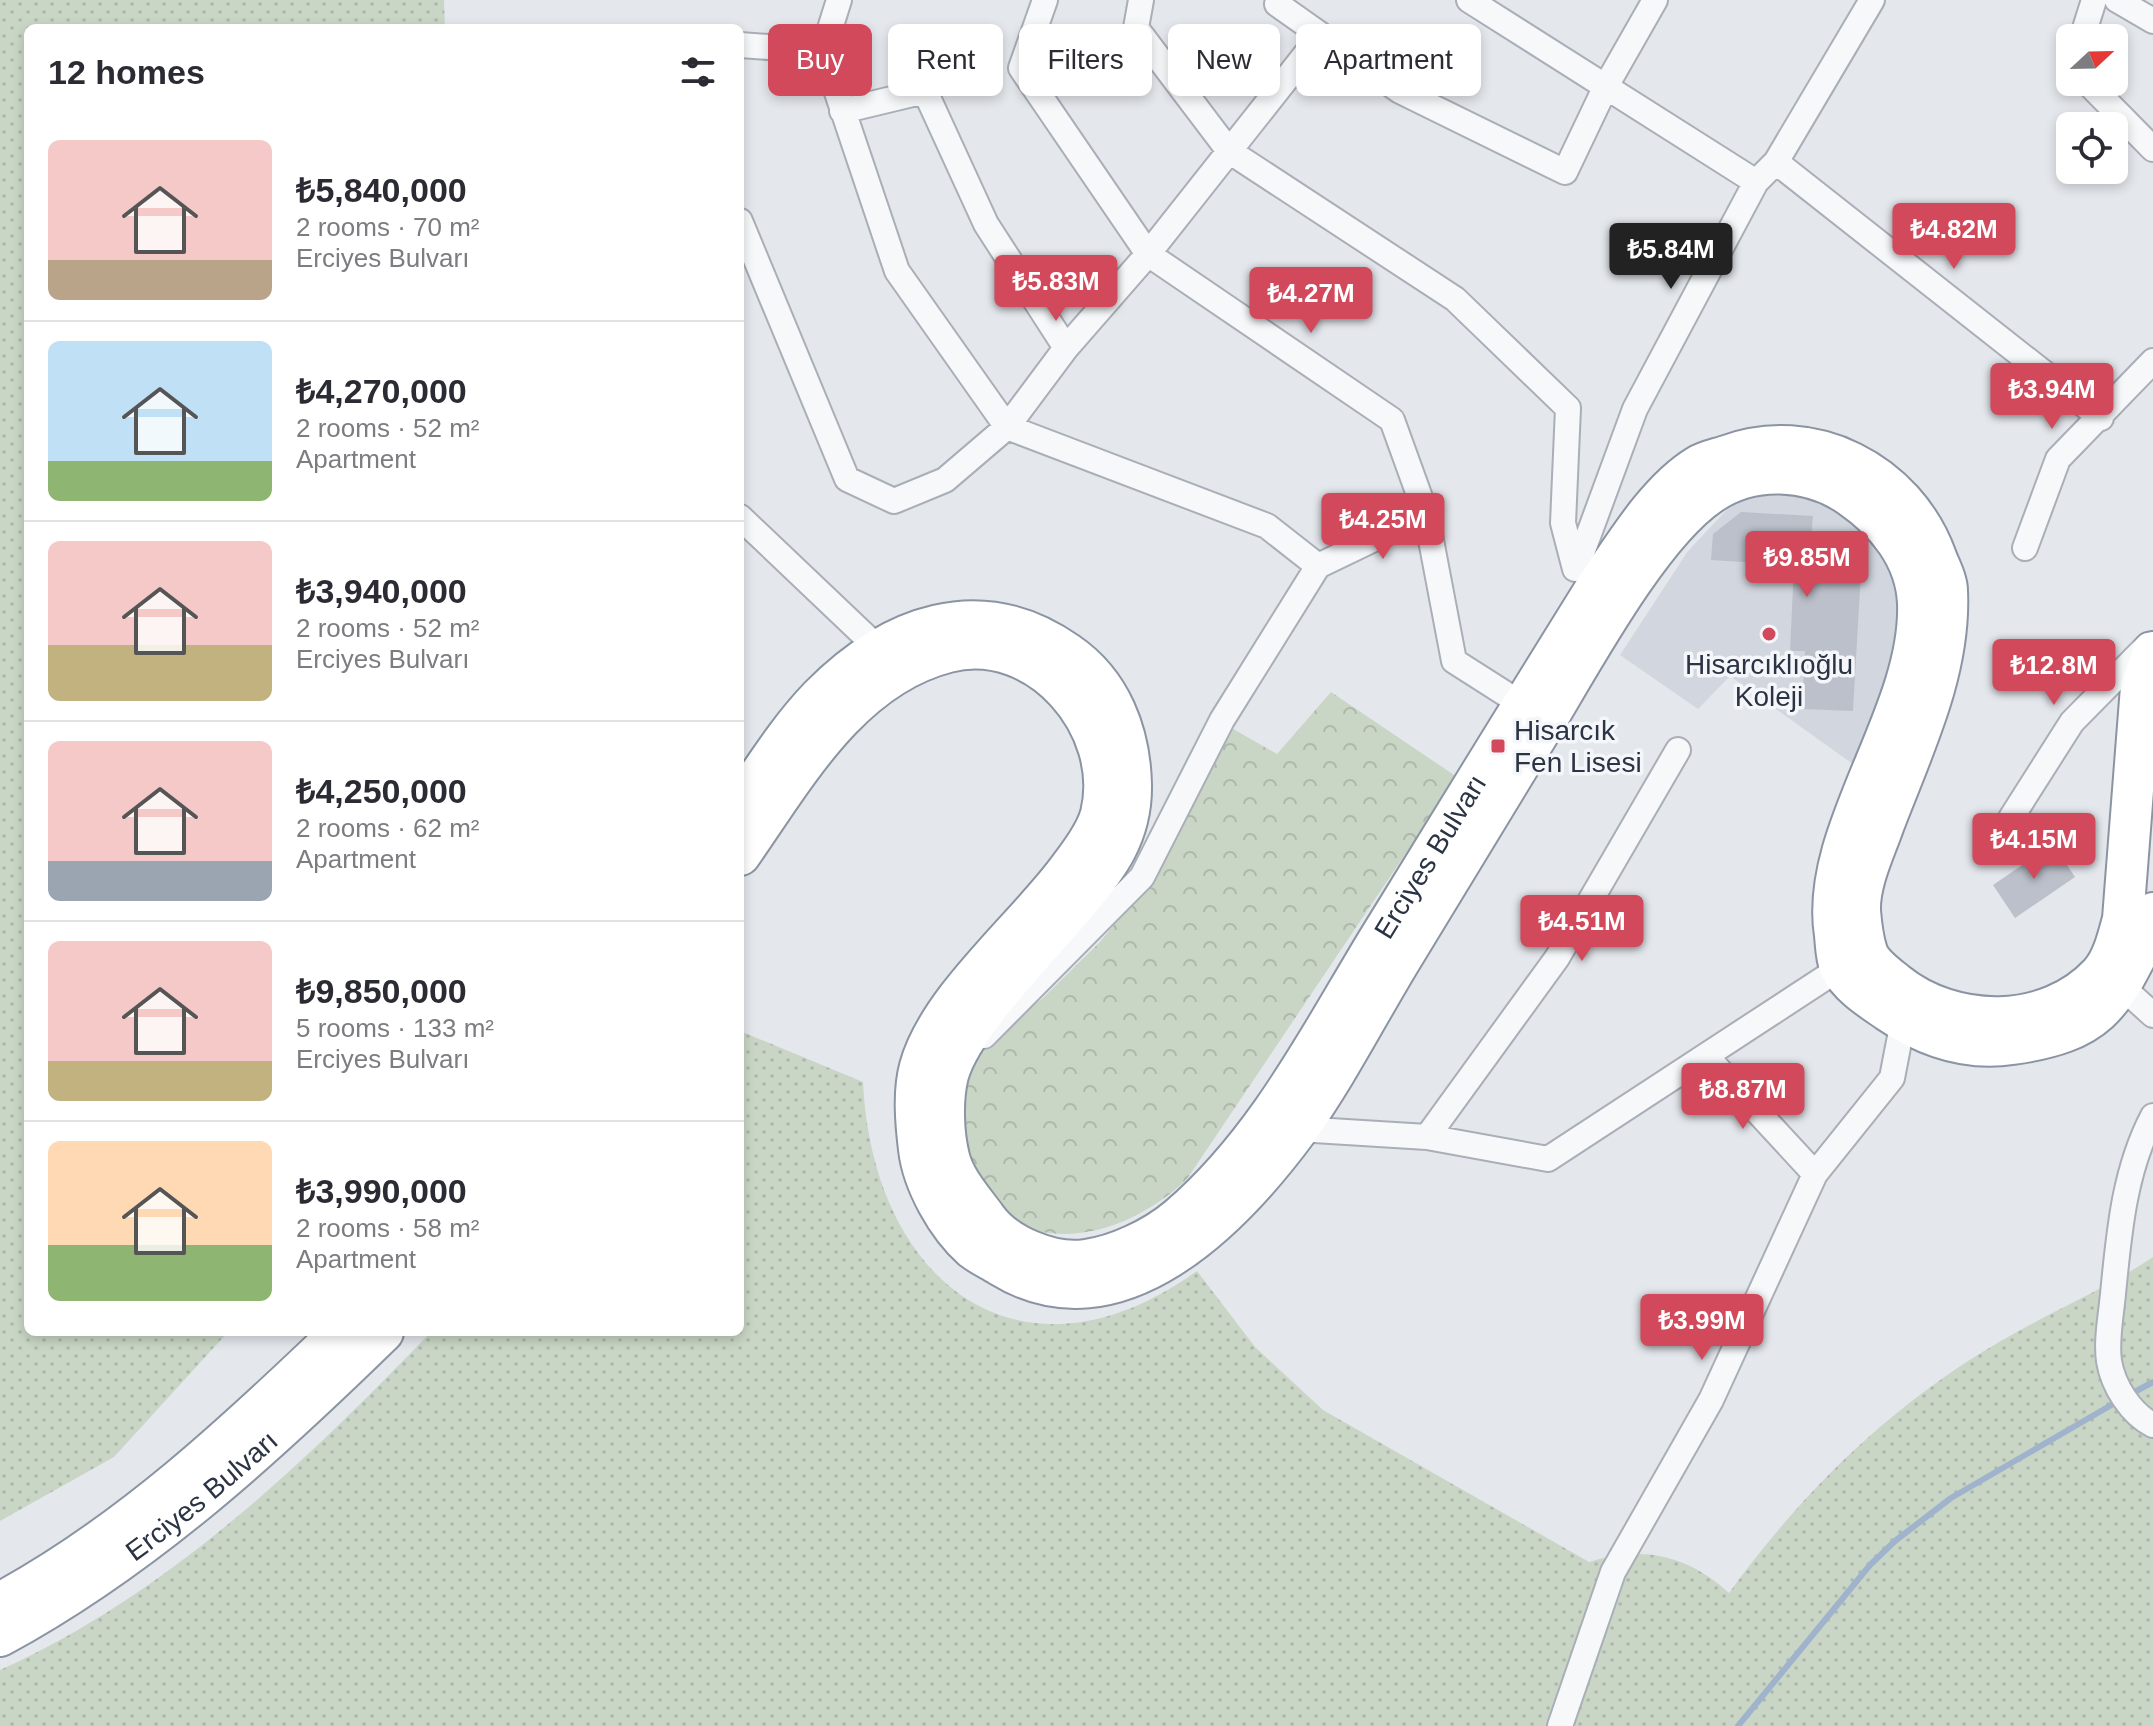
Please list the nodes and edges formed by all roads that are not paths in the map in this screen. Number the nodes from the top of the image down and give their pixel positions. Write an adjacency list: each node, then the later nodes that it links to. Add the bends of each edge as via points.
1 (839, 0): 11 (street)
2 (1045, 0): 27 (street, via 1021,68)
3 (1141, 0): 23 (street, via 1136,28)
4 (1279, 0): 12 (street, via 1277,4)
5 (1469, 0): 17 (street)
6 (1655, 0): 17 (street)
7 (1872, 0): 24 (street)
8 (2094, 0): 13 (street)
9 (2117, 0): 10 (street)
10 (2153, 21)
11 (831, 24)
12 (1305, 24)
13 (2086, 24)
14 (744, 45): 15 (street)
15 (768, 47)
16 (1296, 67): 23 (street)
17 (1606, 86): 19 (street, via 1565,172); 25 (street)
18 (837, 96): 21 (street)
19 (1410, 96)
20 (2101, 96): 22 (street)
21 (842, 111): 28 (street, via 925,91 986,224); 31 (street, via 897,271)
22 (2153, 149)
23 (1229, 151): 27 (street); 36 (street, via 1455,299 1568,408 1563,523)
24 (1776, 162): 25 (street); 30 (street)
25 (1756, 182): 36 (street, via 1635,409)
26 (744, 231): 31 (street, via 847,479 894,501 945,480)
27 (1148, 254): 28 (street); 32 (street, via 1392,420)
28 (1066, 348): 31 (street)
29 (2153, 361): 30 (street)
30 (2101, 418): 34 (street, via 2058,459)
31 (1007, 427): 35 (street, via 1267,526)
32 (1426, 514): 35 (street); 40 (street, via 1454,661)
33 (744, 521): 38 (street)
34 (2025, 548)
35 (1318, 566): 51 (street, via 1222,720 1142,877 992,1030)
36 (1586, 577): 39 (highway, Erciyes Bulvarı, via 1698,466 1745,449 1787,443 1826,450 1853,463 1904,504 1926,531 1947,588 1945,645 1930,703 1868,868 1860,908 1867,955 1910,994 1945,1011 1988,1018 2040,1011 2075,996 2101,973 2113,951 2123,919 2141,687); 40 (highway, Erciyes Bulvarı)
37 (2153, 641): 43 (street, via 2072,722)
38 (881, 651): 42 (highway, Erciyes Bulvarı, via 820,697); 51 (highway, Erciyes Bulvarı, via 932,625 974,618 1037,632 1076,659 1111,698 1127,744 1129,826 1102,874 984,1015)
39 (2153, 652)
40 (1523, 705): 51 (highway, Erciyes Bulvarı, via 1266,1124 1176,1220 1132,1246 1084,1261 1053,1259 992,1226 949,1160 948,1074)
41 (1678, 750): 54 (street, via 1557,958)
42 (744, 799)
43 (2011, 818)
44 (744, 850): 53 (highway, Erciyes Bulvarı, via 841,718 880,684 942,653 973,648 1025,659 1057,681 1086,713 1099,750 1101,817 1052,893 943,1020 920,1066 916,1123 921,1168 938,1202 972,1248 1018,1276 1047,1287 1088,1290 1144,1273 1194,1243)
45 (2153, 913): 47 (highway)
46 (1840, 968): 49 (highway, via 1863,994); 50 (street); 53 (highway, Erciyes Bulvarı, via 1830,908 1840,860 1902,694 1916,641 1918,593 1901,545 1883,523 1838,488 1786,473 1752,477 1713,491 1659,546 1605,624)
47 (2121, 986): 48 (street); 49 (highway, via 2090,1021 2048,1039 1987,1048 1936,1039)
48 (2153, 1015)
49 (1903, 1021): 55 (street, via 1892,1078)
50 (1706, 1056): 54 (street, via 1548,1159); 55 (street)
51 (957, 1057)
52 (2153, 1116): 58 (street, via 2122,1211 2108,1346 2113,1377 2130,1407)
53 (1298, 1129): 54 (street)
54 (1427, 1137)
55 (1815, 1174): 61 (street, via 1711,1400 1613,1572)
56 (337, 1336): 59 (highway, Erciyes Bulvarı, via 180,1478 105,1536)
57 (379, 1336): 60 (highway, Erciyes Bulvarı, via 198,1501 110,1568)
58 (2153, 1425)
59 (0, 1603)
60 (0, 1636)
61 (1560, 1726)

